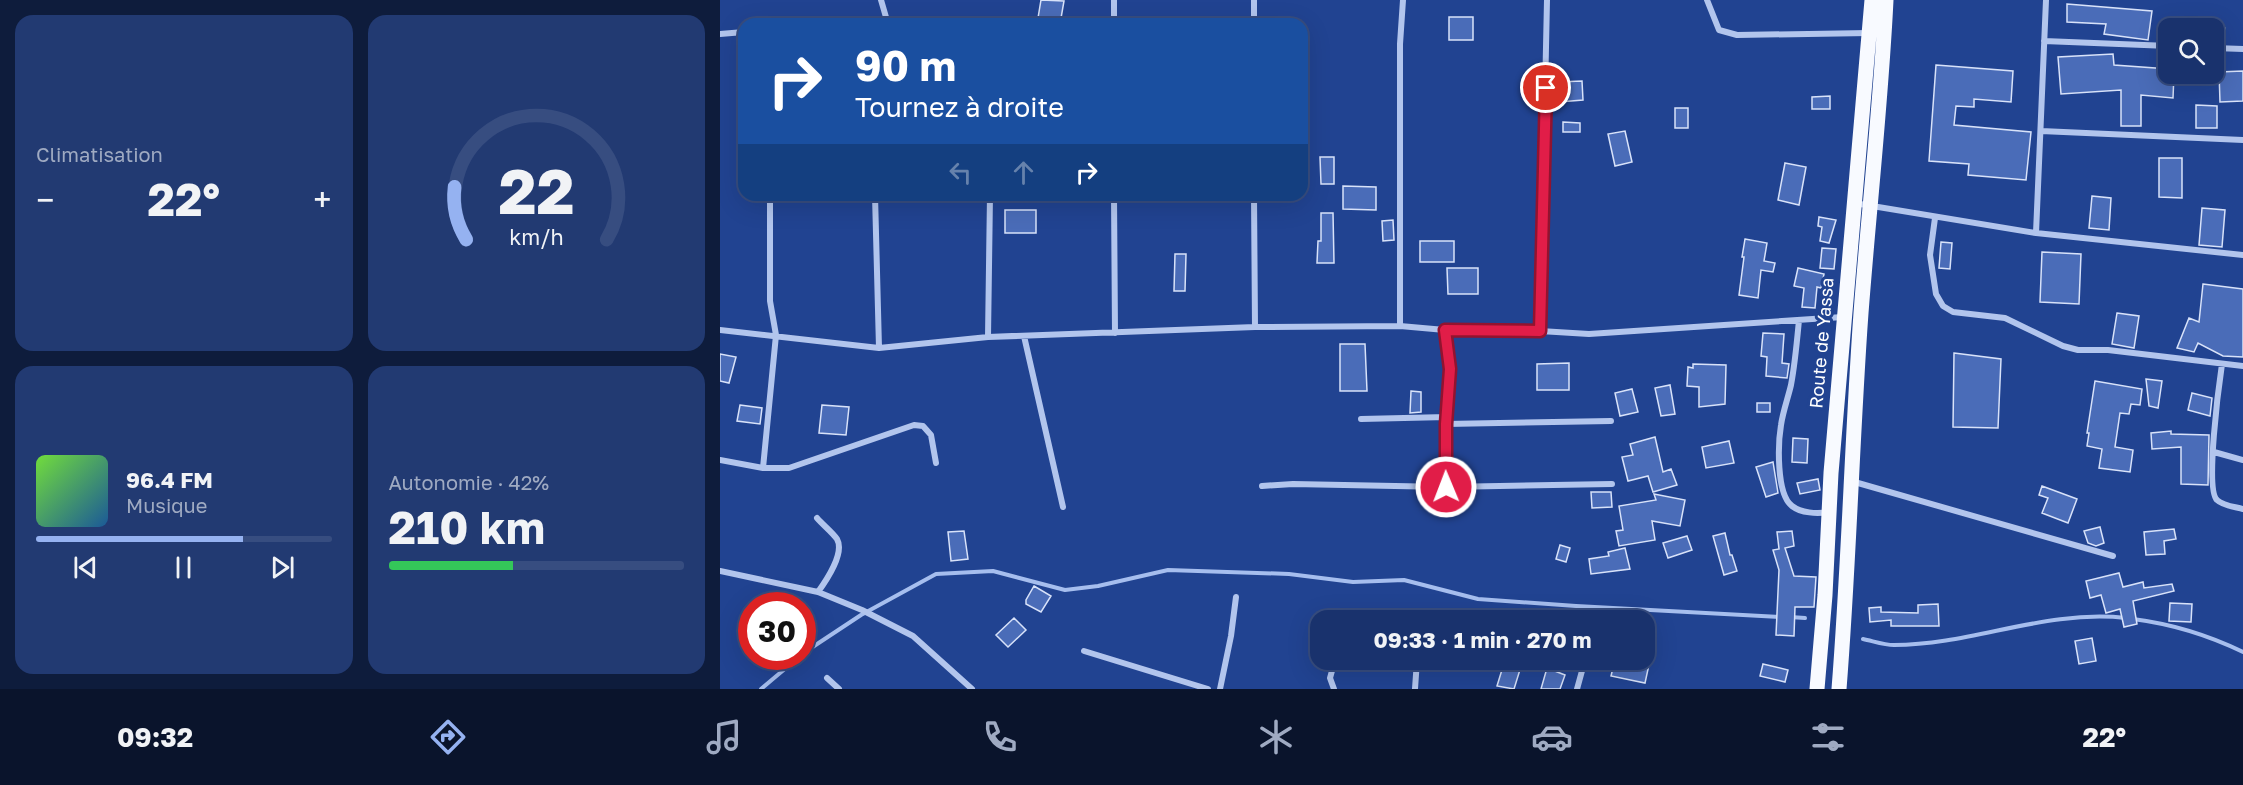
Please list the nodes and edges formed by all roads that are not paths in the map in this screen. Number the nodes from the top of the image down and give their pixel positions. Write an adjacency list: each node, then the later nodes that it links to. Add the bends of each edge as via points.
1 (881, 0): 10 (street)
2 (1114, 0): 11 (street)
3 (1254, 0): 12 (street)
4 (1403, 0): 34 (street)
5 (1547, 0): 38 (street)
6 (1707, 0): 14 (street, via 1719,30 1737,35)
7 (1872, 0): 14 (main road, Route de Yassa)
8 (1886, 0): 28 (main road, Route de Yassa)
9 (2046, 0): 16 (street)
10 (886, 18)
11 (1114, 18)
12 (1254, 18)
13 (738, 32): 15 (street)
14 (1869, 33): 27 (main road, Route de Yassa)
15 (720, 34)
16 (2044, 42): 17 (street); 20 (street)
17 (2158, 46)
18 (2224, 48): 19 (street)
19 (2243, 49)
20 (2041, 131): 21 (street); 30 (street)
21 (2243, 140)
22 (770, 201): 40 (street, via 771,302)
23 (875, 201): 43 (street)
24 (990, 201): 42 (street)
25 (1114, 201): 39 (street)
26 (1254, 201): 35 (street)
27 (1853, 203): 28 (street); 32 (main road, Route de Yassa)
28 (1872, 205): 29 (street); 54 (main road, Route de Yassa)
29 (1935, 218): 30 (street); 44 (street, via 1930,255 1936,294 1943,306 1953,312 2005,318 2078,350)
30 (2036, 233): 31 (street)
31 (2243, 255)
32 (1844, 317): 33 (street); 60 (main road, Route de Yassa)
33 (1799, 320): 38 (street, via 1589,334); 60 (street, via 1781,426 1779,459 1783,489 1791,506)
34 (1400, 326): 35 (street); 37 (street)
35 (1255, 327): 39 (street)
36 (720, 330): 40 (street)
37 (1445, 330): 38 (street); 47 (street, via 1450,369)
38 (1540, 331)
39 (1115, 333): 41 (street)
40 (776, 335): 43 (street); 53 (street)
41 (1024, 336): 42 (street); 58 (street)
42 (988, 337): 43 (street)
43 (879, 348)
44 (2222, 364): 45 (street); 49 (street)
45 (2243, 366)
46 (1361, 419): 47 (street)
47 (1446, 420): 48 (street); 57 (street)
48 (1611, 421)
49 (2214, 452): 51 (street); 59 (street, via 2212,494 2218,502)
50 (720, 460): 53 (street)
51 (2243, 460)
52 (936, 463): 53 (street, via 931,435 923,426 914,425 789,468)
53 (763, 468)
54 (1851, 481): 62 (street); 79 (main road, Route de Yassa)
55 (1612, 484): 57 (street)
56 (1262, 486): 57 (street)
57 (1446, 487)
58 (1063, 507)
59 (2243, 509)
60 (1829, 512): 78 (main road, Route de Yassa)
61 (817, 518): 64 (street, via 838,541 839,550)
62 (2113, 556)
63 (720, 571): 64 (street)
64 (818, 592): 72 (street, via 913,636)
65 (1236, 597): 74 (street)
66 (1084, 651): 73 (street)
67 (1332, 670): 75 (street)
68 (1416, 670): 76 (street)
69 (1582, 670): 77 (street)
70 (827, 678): 71 (street)
71 (839, 689)
72 (972, 689)
73 (1208, 689)
74 (1220, 689)
75 (1334, 689)
76 (1415, 689)
77 (1576, 689)
78 (1817, 689)
79 (1839, 689)

